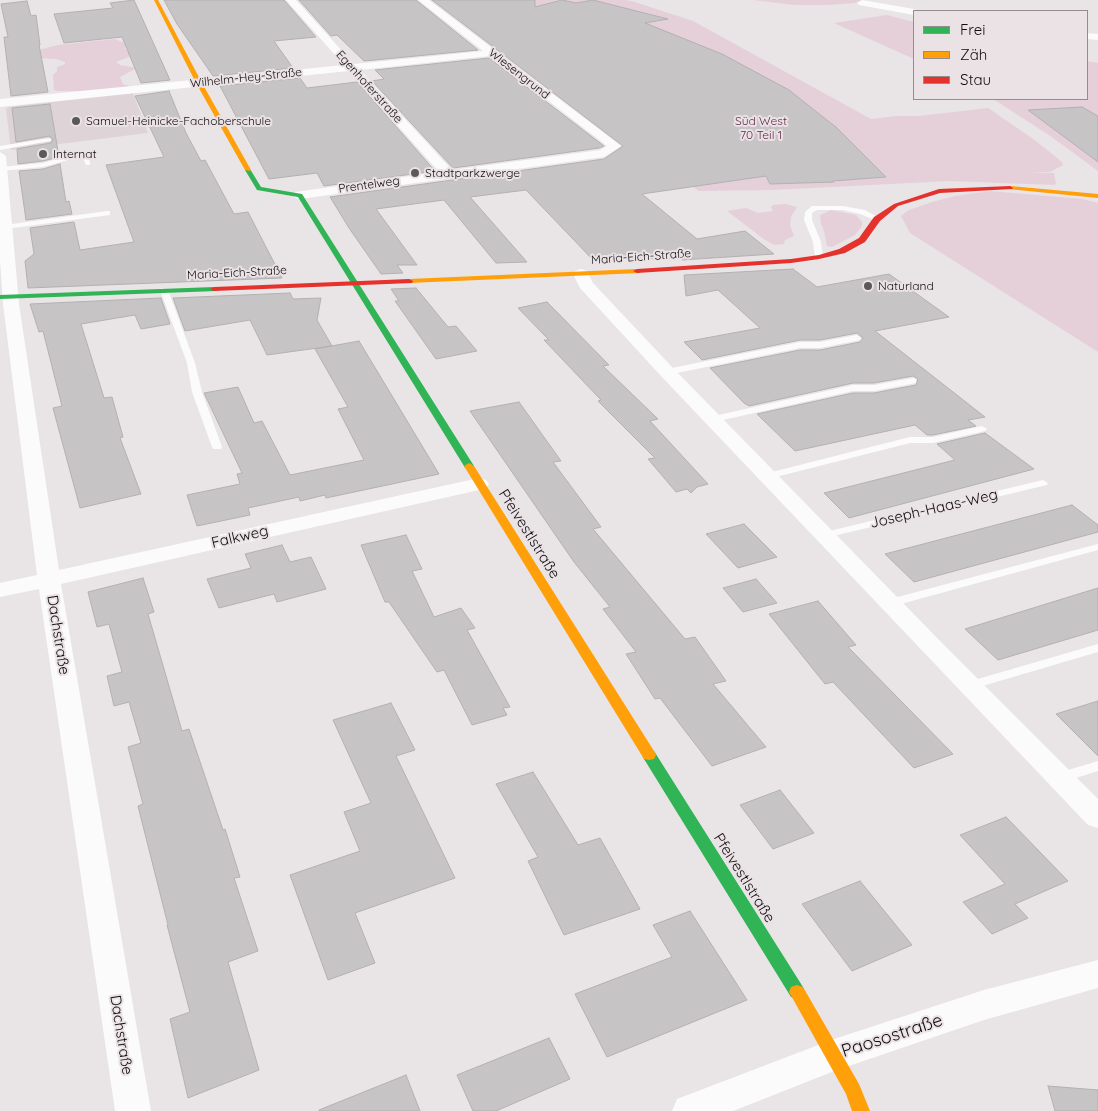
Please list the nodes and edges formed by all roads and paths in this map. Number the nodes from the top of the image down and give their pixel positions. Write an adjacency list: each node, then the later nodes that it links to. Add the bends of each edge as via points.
1 (156, 0): 8 (street)
2 (291, 0): 7 (street, Egenhoferstraße)
3 (423, 0): 6 (street, Wiesengrund)
4 (866, 1): 5 (street)
5 (913, 12)
6 (492, 53): 7 (street, Wilhelm-Hey-Straße); 11 (street, Wiesengrund)
7 (352, 67): 8 (street, Wilhelm-Hey-Straße); 15 (street, Egenhoferstraße)
8 (199, 83): 9 (street, Wilhelm-Hey-Straße); 16 (street, via 259,189)
9 (0, 103)
10 (49, 140): 12 (lane)
11 (615, 146): 15 (street, Prentelweg, via 604,153)
12 (0, 148)
13 (0, 164): 14 (lane, via 43,165 86,156); 20 (street, Dachstraße)
14 (88, 164)
15 (448, 174): 16 (street, Prentelweg)
16 (300, 195): 23 (street, Pfeivestlstraße)
17 (1098, 196): 19 (street, Maria-Eich-Straße, via 1013,188 954,189 909,200)
18 (107, 213): 20 (lane)
19 (877, 218): 21 (street, Maria-Eich-Straße, via 862,240 842,251); 21 (lane, via 843,208 814,208 809,212 808,220)
20 (5, 228): 25 (street, Dachstraße)
21 (819, 257): 22 (street, Maria-Eich-Straße)
22 (582, 274): 23 (street, Maria-Eich-Straße); 27 (street, via 586,285)
23 (355, 282): 24 (street, Maria-Eich-Straße); 34 (street, Pfeivestlstraße)
24 (164, 290): 25 (street, Maria-Eich-Straße); 31 (lane)
25 (5, 297): 37 (street, Dachstraße)
26 (857, 338): 27 (lane, via 800,345)
27 (667, 372): 29 (street)
28 (913, 381): 29 (lane, via 853,388)
29 (714, 419): 32 (street)
30 (982, 429): 32 (lane, via 933,440 910,440)
31 (217, 447)
32 (768, 476): 35 (street)
33 (1043, 483): 35 (lane, Joseph-Haas-Weg)
34 (479, 484): 37 (street, Falkweg); 46 (street, Pfeivestlstraße)
35 (824, 535): 39 (street)
36 (1098, 547): 39 (lane)
37 (49, 579): 38 (street, Falkweg); 47 (street, Dachstraße)
38 (0, 590)
39 (890, 603): 41 (street)
40 (1098, 648): 41 (lane)
41 (970, 686): 43 (street)
42 (1098, 766): 43 (lane)
43 (1060, 778): 44 (street)
44 (1098, 818)
45 (1098, 974): 46 (street, Paosostraße, via 984,1005)
46 (834, 1055): 48 (street, Paosostraße); 49 (street, Pfeivestlstraße)
47 (133, 1111)
48 (690, 1111)
49 (861, 1111)

